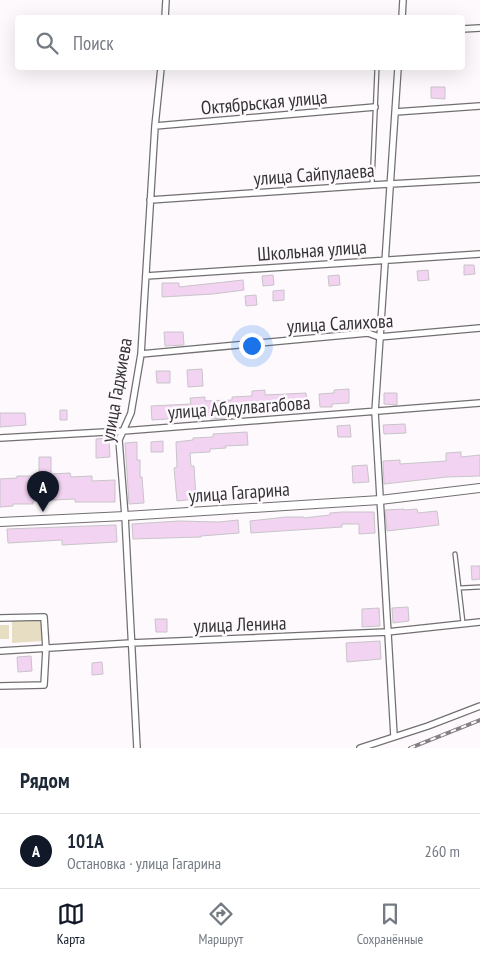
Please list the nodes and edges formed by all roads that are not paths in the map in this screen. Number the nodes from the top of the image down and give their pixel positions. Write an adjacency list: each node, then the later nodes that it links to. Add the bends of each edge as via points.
1 (166, 0): 3 (street)
2 (403, 0): 4 (street)
3 (165, 15)
4 (402, 15)
5 (480, 28): 6 (street)
6 (465, 29)
7 (161, 70): 13 (street, улица Гаджиева)
8 (377, 70): 10 (lane)
9 (398, 70): 12 (street)
10 (375, 106): 13 (street, Октябрьская улица); 15 (lane)
11 (480, 106): 12 (street)
12 (395, 112): 16 (street)
13 (155, 126): 17 (street, улица Гаджиева)
14 (480, 179): 16 (street, улица Сайпулаева)
15 (372, 184): 16 (street, улица Сайпулаева); 17 (street, улица Сайпулаева)
16 (390, 184): 19 (street)
17 (150, 200): 20 (street, улица Гаджиева)
18 (480, 254): 19 (street, Школьная улица)
19 (384, 261): 20 (street, Школьная улица); 22 (street)
20 (146, 276): 23 (street, улица Гаджиева)
21 (480, 328): 22 (street, улица Салихова)
22 (379, 337): 23 (street, улица Салихова, via 368,333); 25 (street)
23 (141, 354): 26 (street, улица Гаджиева, via 132,412)
24 (480, 403): 25 (street, улица Абдулвагабова)
25 (375, 412): 26 (street, улица Абдулвагабова); 29 (street)
26 (123, 431): 27 (street, улица Абдулвагабова); 30 (street, улица Гаджиева, via 119,440)
27 (0, 438)
28 (480, 488): 29 (street, улица Гагарина)
29 (380, 500): 30 (street, улица Гагарина); 38 (street)
30 (125, 516): 31 (street, улица Гагарина); 39 (street, улица Гаджиева)
31 (0, 522)
32 (455, 554): 34 (lane)
33 (480, 587): 34 (lane)
34 (460, 588): 37 (lane)
35 (0, 618): 40 (street, via 44,617)
36 (480, 622): 37 (street, улица Ленина)
37 (463, 624): 38 (street, улица Ленина)
38 (387, 632): 39 (street, улица Ленина); 44 (street)
39 (131, 643): 40 (street, улица Ленина); 45 (street, улица Гаджиева)
40 (46, 649): 41 (street, улица Ленина); 42 (street, via 44,685)
41 (0, 651)
42 (0, 686)
43 (480, 706): 44 (street)
44 (394, 736): 46 (street)
45 (136, 748)
46 (360, 748)

